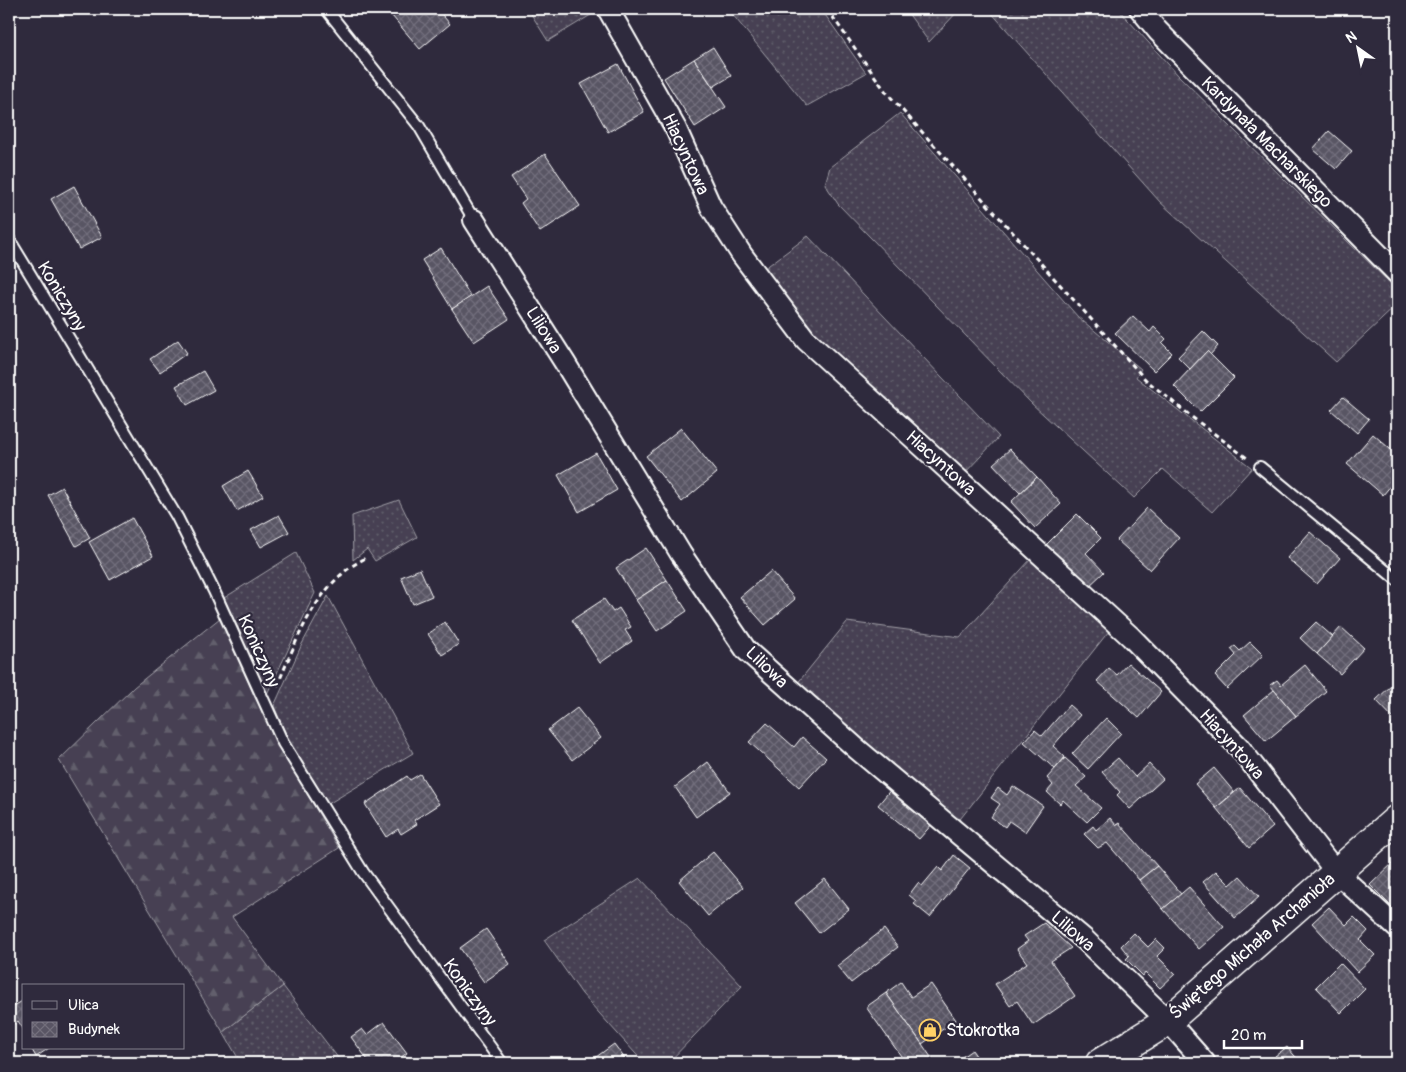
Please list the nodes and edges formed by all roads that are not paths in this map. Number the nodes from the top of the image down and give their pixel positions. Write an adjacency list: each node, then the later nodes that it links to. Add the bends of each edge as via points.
1 (326, 9): 4 (lane, via 419,126)
2 (608, 9): 10 (street, Hiacyntowa, via 676,129 711,206 742,255 806,340 1131,637 1239,747)
3 (1140, 9): 6 (street, Kardynała Macharskiego)
4 (474, 220): 12 (street, Liliowa, via 681,554 746,650 856,749 1084,939)
5 (9, 239): 13 (lane, Koniczyny, via 177,517 283,743 363,872)
6 (1397, 273)
7 (1260, 467): 8 (lane)
8 (1397, 580)
9 (1397, 819): 10 (street, Świętego Michała Archanioła)
10 (1336, 872): 11 (street, Hiacyntowa); 12 (street, Świętego Michała Archanioła)
11 (1397, 928)
12 (1168, 1021): 14 (street, Świętego Michała Archanioła); 15 (street, Liliowa)
13 (502, 1063)
14 (1100, 1063)
15 (1205, 1063)

